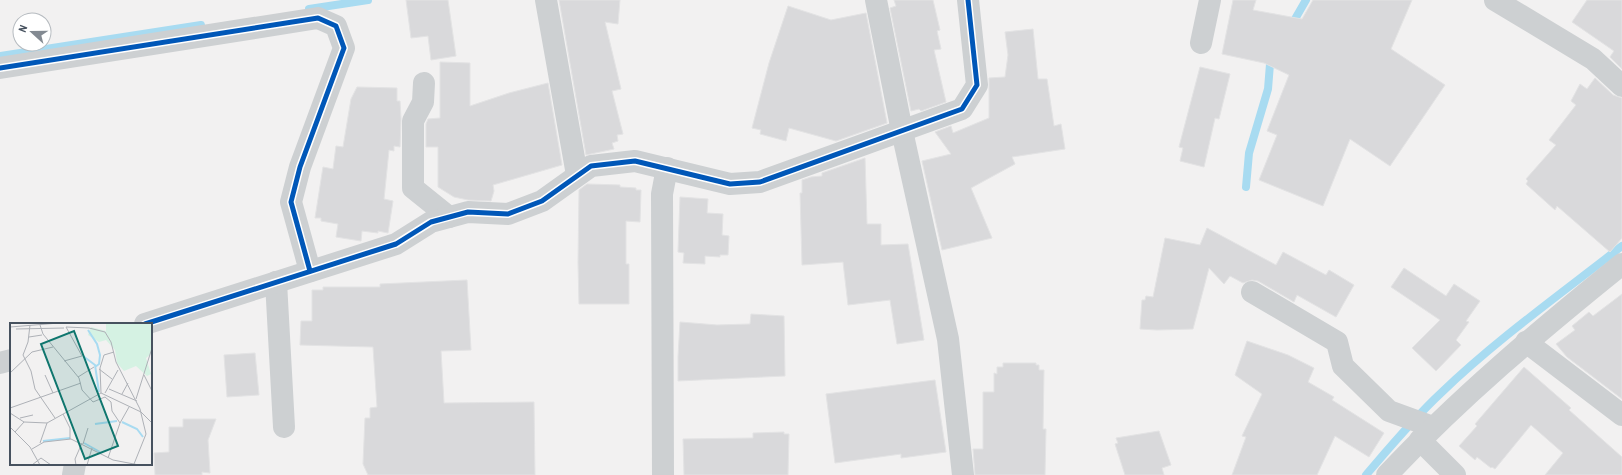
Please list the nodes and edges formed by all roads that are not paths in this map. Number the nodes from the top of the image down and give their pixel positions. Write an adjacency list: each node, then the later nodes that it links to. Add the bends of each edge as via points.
1 (546, 0): 12 (street)
2 (876, 0): 10 (street)
3 (968, 0): 10 (street, via 977,85 962,109)
4 (1210, 0): 6 (street)
5 (1495, 0): 9 (street, via 1594,59)
6 (1201, 43)
7 (0, 68): 15 (street, via 318,18 336,26 344,48 300,167 291,202)
8 (424, 83): 13 (street, via 423,102 413,121 413,188)
9 (1622, 86)
10 (902, 131): 11 (street, via 760,182 730,184); 28 (street, via 948,339)
11 (667, 168): 12 (street, via 635,160 591,166); 27 (street, via 662,194)
12 (577, 175): 13 (street, via 542,201 508,214 468,212)
13 (449, 217): 15 (street, via 431,222 396,244)
14 (1622, 264): 19 (street)
15 (310, 271): 16 (street)
16 (276, 282): 18 (street); 23 (street)
17 (1252, 292): 24 (street, via 1337,342 1343,366 1389,410)
18 (148, 323)
19 (1526, 342): 22 (street); 24 (street)
20 (10, 360): 21 (street)
21 (0, 363)
22 (1622, 415)
23 (284, 427)
24 (1426, 434): 29 (street); 30 (street)
25 (75, 465): 26 (street)
26 (73, 475)
27 (663, 475)
28 (963, 475)
29 (1387, 475)
30 (1455, 475)

